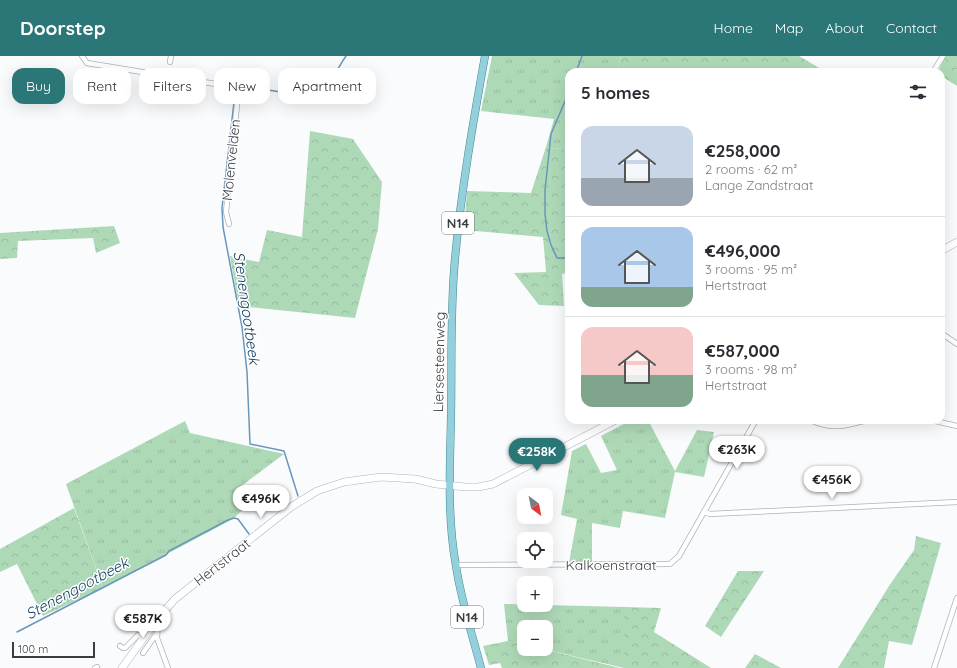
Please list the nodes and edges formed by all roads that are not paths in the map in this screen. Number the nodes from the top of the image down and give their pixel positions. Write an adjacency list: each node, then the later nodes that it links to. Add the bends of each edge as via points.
1 (82, 56): 7 (street, Molenvelden, via 87,63 236,89 238,95 226,212)
2 (170, 56): 5 (street)
3 (485, 56): 18 (main road, Liersesteenweg / N14, via 459,213 454,261)
4 (943, 56): 6 (street)
5 (170, 62)
6 (936, 68)
7 (229, 224)
8 (957, 242): 9 (street)
9 (945, 249)
10 (945, 336): 11 (street)
11 (957, 344)
12 (945, 423): 17 (street)
13 (608, 424): 18 (street, Hertstraat, via 493,484)
14 (754, 424): 20 (street, Kalkoenstraat)
15 (819, 424): 16 (street, via 837,427)
16 (852, 424)
17 (957, 426)
18 (450, 486): 21 (main road, Liersesteenweg / N14); 23 (street, Hertstraat, via 415,479 381,477 344,482 317,491 291,507 181,594)
19 (957, 502): 20 (street, via 710,514)
20 (704, 512): 21 (street, Kalkoenstraat, via 679,556 667,565)
21 (455, 565): 30 (main road, Liersesteenweg / N14)
22 (957, 598): 31 (street)
23 (158, 618): 24 (street); 25 (street, Hertstraat)
24 (157, 633): 27 (street); 29 (street, via 158,644)
25 (145, 637): 26 (street, via 138,635 125,648); 28 (street, Hertstraat)
26 (120, 646)
27 (143, 653)
28 (122, 668)
29 (168, 668)
30 (481, 668)
31 (934, 668)

